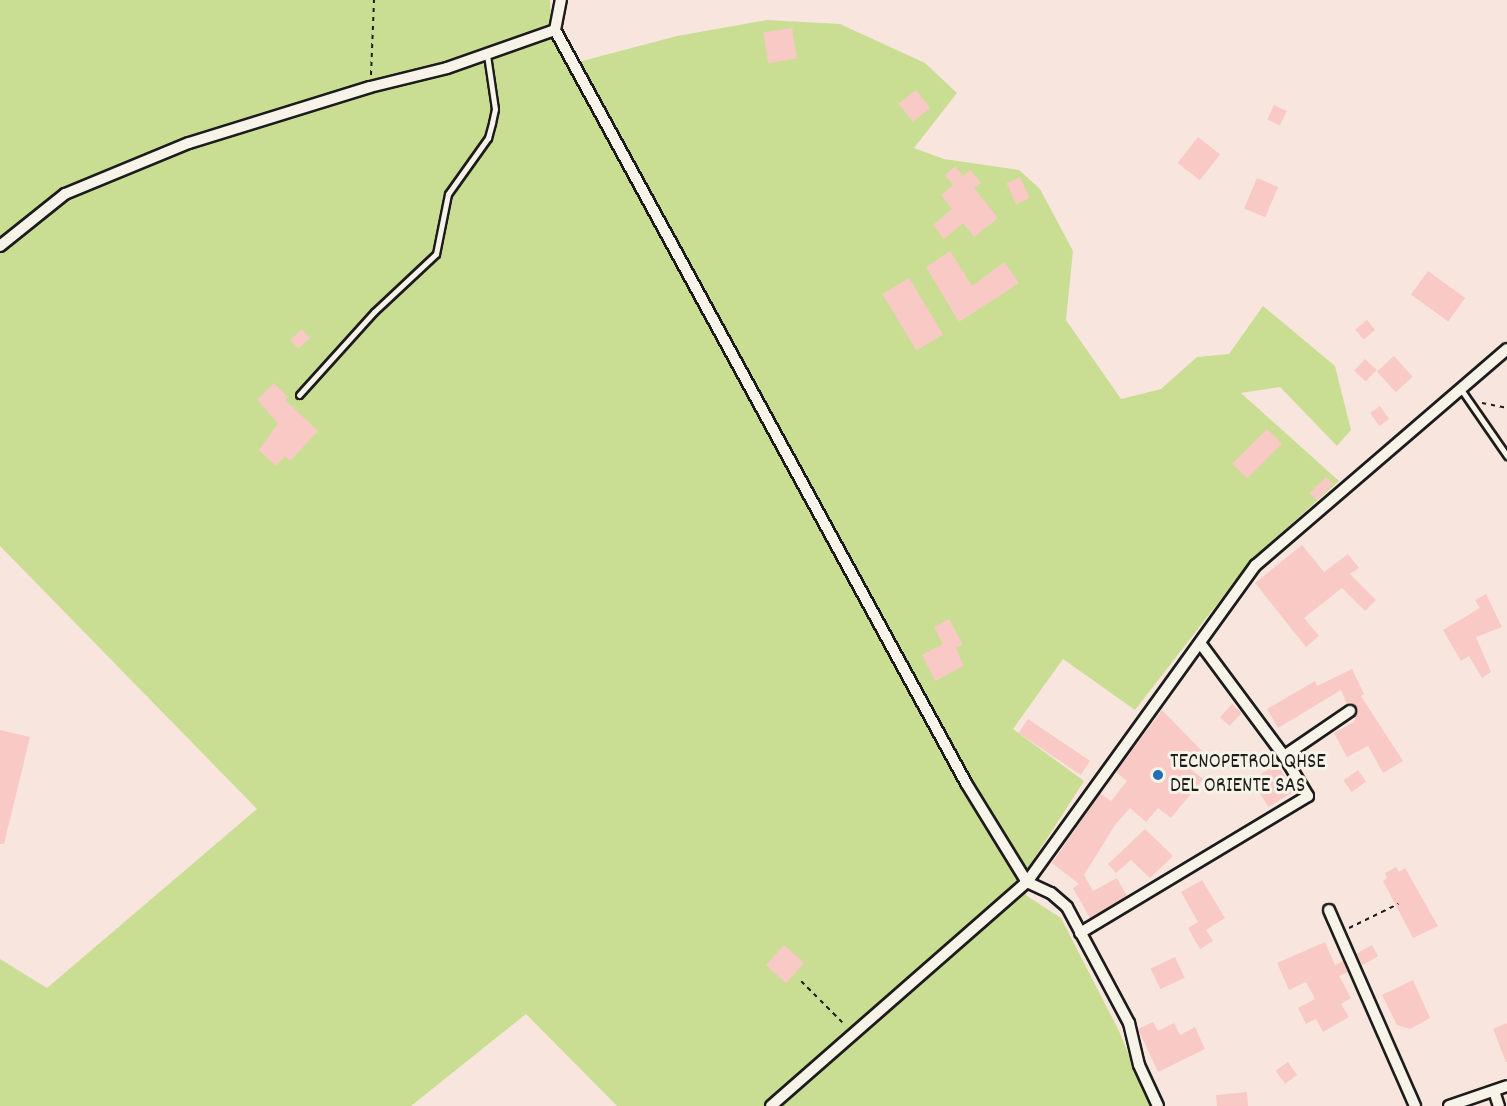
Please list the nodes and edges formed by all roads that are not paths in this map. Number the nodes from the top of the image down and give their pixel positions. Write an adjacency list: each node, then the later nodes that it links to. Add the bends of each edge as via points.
1 (561, 0): 2 (street)
2 (555, 30): 3 (street); 12 (street, via 966,783)
3 (487, 55): 4 (street, via 189,143 64,194); 7 (lane, via 495,110 492,123 488,138 448,194 436,254 374,312)
4 (0, 246)
5 (1507, 349): 6 (street)
6 (1460, 388): 8 (lane); 9 (street, via 1256,565)
7 (299, 395)
8 (1507, 456)
9 (1200, 643): 11 (street); 12 (street)
10 (1350, 711): 11 (street)
11 (1284, 756): 14 (street, via 1308,796)
12 (1027, 882): 14 (street, via 1051,893 1067,907); 17 (street)
13 (1329, 910): 19 (street)
14 (1080, 933): 18 (street, via 1129,1023 1139,1065)
15 (1507, 1086): 16 (street)
16 (1494, 1091): 20 (street); 21 (street)
17 (771, 1106)
18 (1158, 1106)
19 (1414, 1106)
20 (1449, 1106)
21 (1499, 1106)

